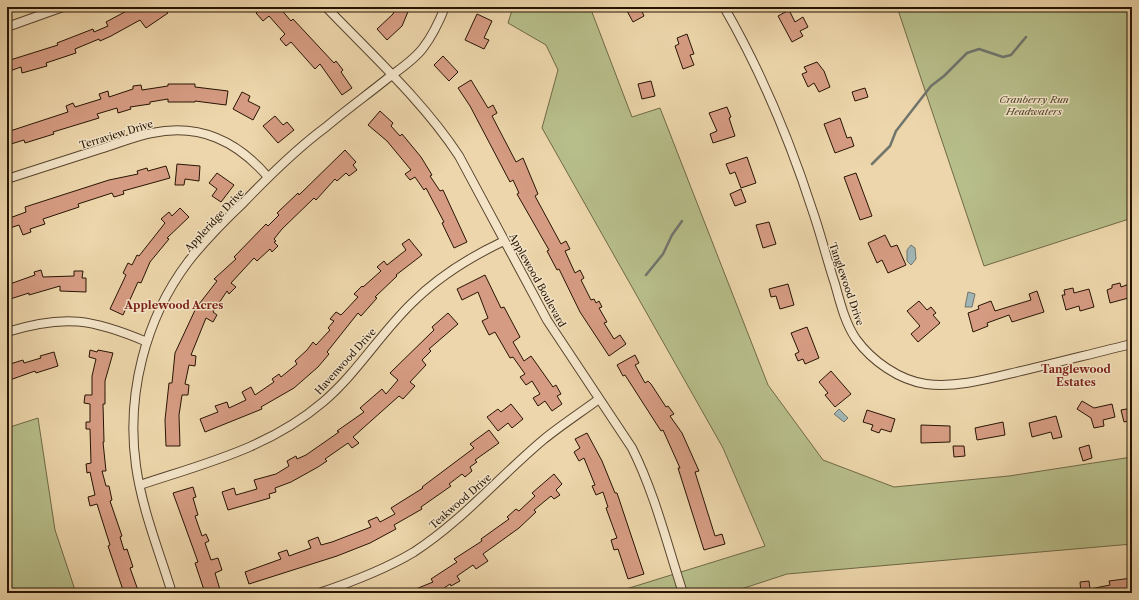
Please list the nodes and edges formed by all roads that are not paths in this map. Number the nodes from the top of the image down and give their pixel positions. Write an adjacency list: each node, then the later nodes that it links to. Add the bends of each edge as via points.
1 (63, 7): 5 (street)
2 (326, 7): 6 (street, Applewood Boulevard)
3 (445, 7): 6 (street, Appleridge Drive, via 437,28 422,49)
4 (724, 7): 12 (street, Tanglewood Drive, via 754,62 797,167 846,317 856,339 876,360 915,381 954,384 998,377)
5 (7, 27)
6 (392, 76): 7 (street, Appleridge Drive, via 315,135); 9 (street, Applewood Boulevard, via 447,137)
7 (268, 178): 8 (street, Terraview Drive, via 246,154 221,139 176,130 150,133); 11 (street, Appleridge Drive, via 210,236 187,264 163,303)
8 (7, 179)
9 (504, 241): 13 (street, Applewood Boulevard, via 547,320); 14 (street, Havenwood Drive, via 460,264 425,290 400,314 344,381 297,422 248,449)
10 (7, 332): 11 (street, via 43,322 81,321 116,329)
11 (147, 342): 14 (street, Appleridge Drive, via 138,375 134,414 134,452)
12 (1132, 344)
13 (599, 399): 16 (street, Teakwood Drive, via 543,440 431,540 371,575); 17 (street, Applewood Boulevard, via 643,469)
14 (140, 485): 15 (street, Appleridge Drive)
15 (172, 593)
16 (319, 593)
17 (683, 593)

